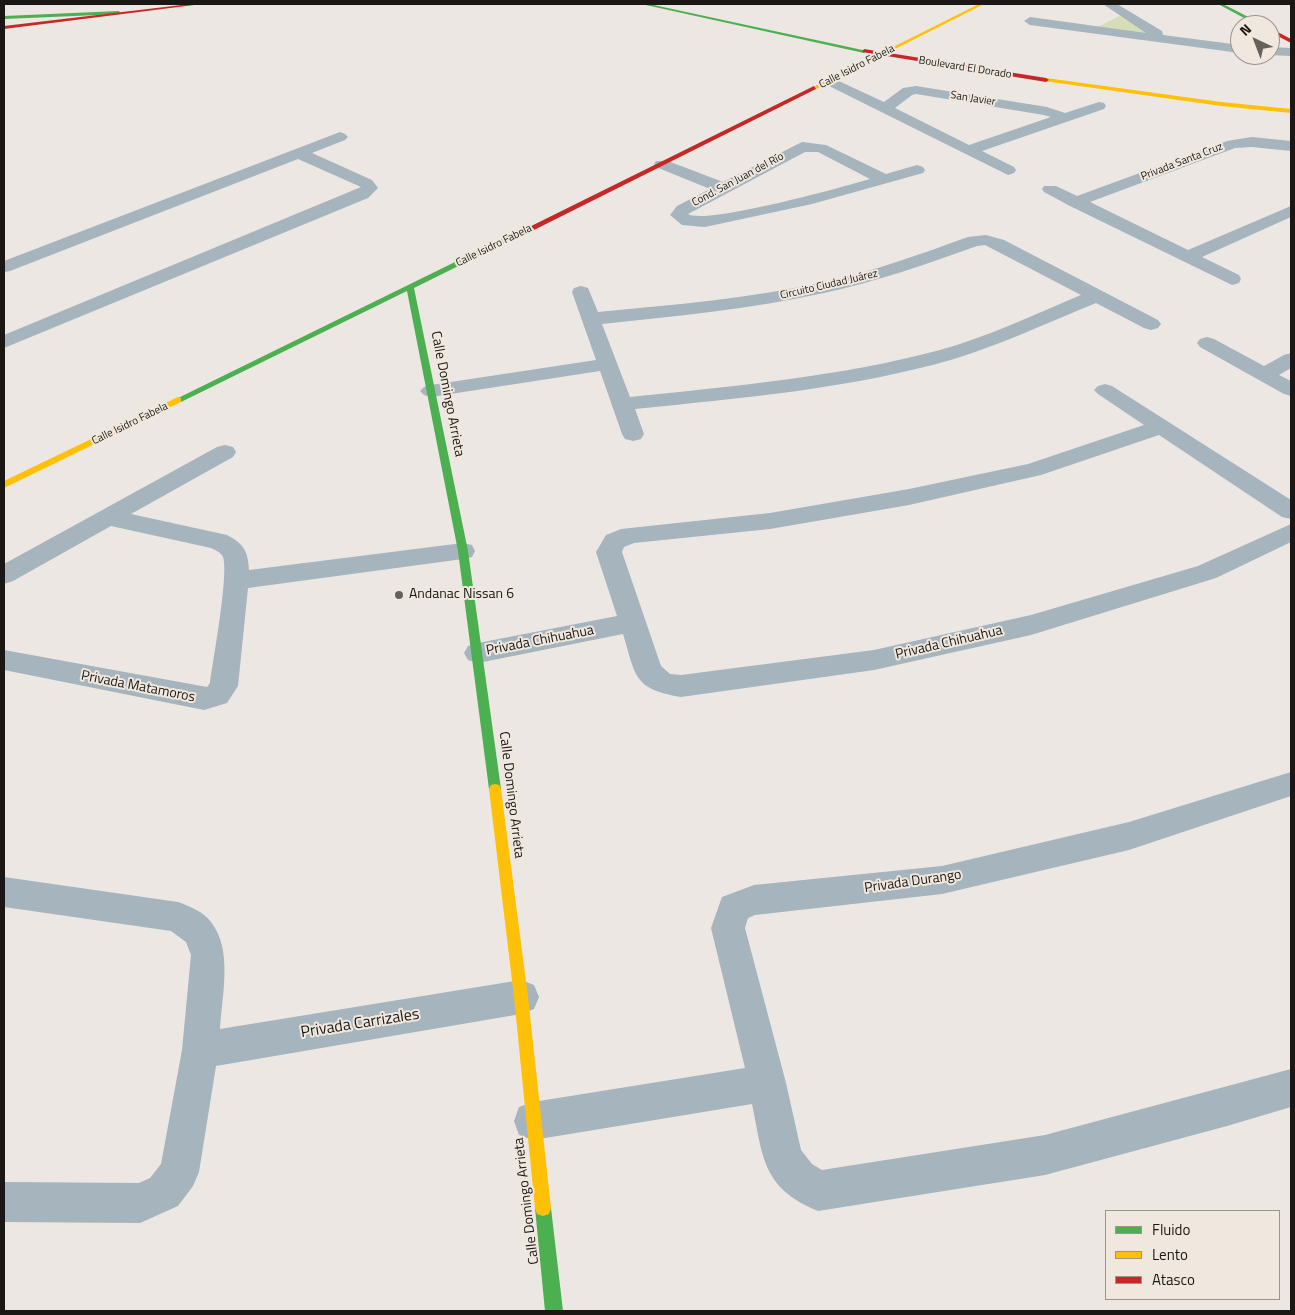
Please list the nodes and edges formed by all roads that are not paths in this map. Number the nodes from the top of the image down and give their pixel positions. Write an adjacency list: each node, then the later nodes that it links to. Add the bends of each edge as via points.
1 (105, 4): 9 (street)
2 (200, 4): 7 (street)
3 (643, 4): 18 (street, Boulevard El Dorado)
4 (982, 4): 15 (street, Calle Isidro Fabela)
5 (1220, 4): 8 (street)
6 (1111, 5): 11 (street); 14 (street)
7 (119, 13): 9 (street); 12 (street)
8 (1241, 15)
9 (4, 17)
10 (1030, 21): 11 (street)
11 (1073, 27): 14 (street)
12 (4, 28)
13 (887, 39): 15 (street, Boulevard El Dorado)
14 (1167, 40): 17 (street)
15 (904, 42): 16 (street, Boulevard El Dorado); 18 (street, Calle Isidro Fabela)
16 (922, 45)
17 (1230, 48)
18 (880, 54): 19 (street, Calle Isidro Fabela); 22 (street, Boulevard El Dorado, via 1088,86)
19 (830, 81): 21 (street); 28 (street, Calle Isidro Fabela)
20 (1099, 106): 23 (street)
21 (886, 108): 23 (street, San Javier, via 908,91 916,90 1047,111); 26 (street)
22 (1291, 111)
23 (1063, 117): 26 (street)
24 (340, 137): 27 (street)
25 (1291, 146): 34 (street, Privada Santa Cruz, via 1252,142 1232,144)
26 (969, 150): 30 (street)
27 (298, 153): 37 (street); 44 (street, via 366,183 370,188)
28 (662, 164): 32 (street); 39 (street, Calle Isidro Fabela)
29 (916, 170): 31 (street, Cond. San Juan del Río)
30 (1008, 170)
31 (884, 180): 32 (street, Cond. San Juan del Río, via 812,146 802,147); 32 (street, Cond. San Juan del Río, via 781,208 705,222 694,223 679,216 683,210)
32 (722, 188)
33 (1050, 189): 34 (street)
34 (1076, 202): 36 (street)
35 (1291, 212): 36 (street)
36 (1187, 257): 38 (street)
37 (4, 267)
38 (1232, 279)
39 (410, 287): 51 (street, Calle Domingo Arrieta); 56 (street, Calle Isidro Fabela)
40 (582, 292): 42 (street)
41 (1098, 295): 42 (street, Circuito Ciudad Juárez, via 986,240 974,241 882,273 804,292 716,307); 43 (street, Circuito Ciudad Juárez); 52 (street, via 948,354 862,374 762,390)
42 (591, 319): 47 (street)
43 (1151, 324)
44 (4, 342)
45 (1207, 343): 48 (street)
46 (1291, 360): 48 (street)
47 (608, 364): 51 (street); 52 (street)
48 (1264, 374): 50 (street)
49 (1105, 390): 53 (street)
50 (1291, 390)
51 (432, 391): 60 (street, Calle Domingo Arrieta)
52 (622, 404): 54 (street)
53 (1163, 426): 57 (street); 63 (street, Privada Chihuahua, via 1033,470 909,496 770,521 630,535 615,541 609,552)
54 (633, 434)
55 (224, 452): 58 (street)
56 (4, 485)
57 (1291, 510)
58 (108, 517): 61 (street); 62 (street, Privada Matamoros, via 218,541 230,548 236,558)
59 (1291, 532): 63 (street, Privada Chihuahua, via 1198,575 1031,625 874,660 681,686 662,683 649,672)
60 (463, 551): 62 (street); 64 (street, Calle Domingo Arrieta)
61 (4, 575)
62 (236, 581): 65 (street, Privada Matamoros, via 224,686 217,695 204,699)
63 (631, 623): 64 (street, Privada Chihuahua)
64 (478, 653): 68 (street, Calle Domingo Arrieta)
65 (4, 660)
66 (1291, 784): 70 (street, Privada Durango, via 1129,836 942,880 754,900 734,908 728,928)
67 (4, 892): 69 (street, via 178,917 199,932 208,955)
68 (521, 997): 69 (street, Privada Carrizales); 72 (street, Calle Domingo Arrieta)
69 (200, 1050): 73 (street, via 179,1172 164,1192 140,1203)
70 (767, 1083): 71 (street, Privada Durango, via 783,1160 798,1178 818,1190 1046,1154); 72 (street)
71 (1291, 1088)
72 (533, 1121): 74 (street, Calle Domingo Arrieta)
73 (4, 1202)
74 (554, 1311)

